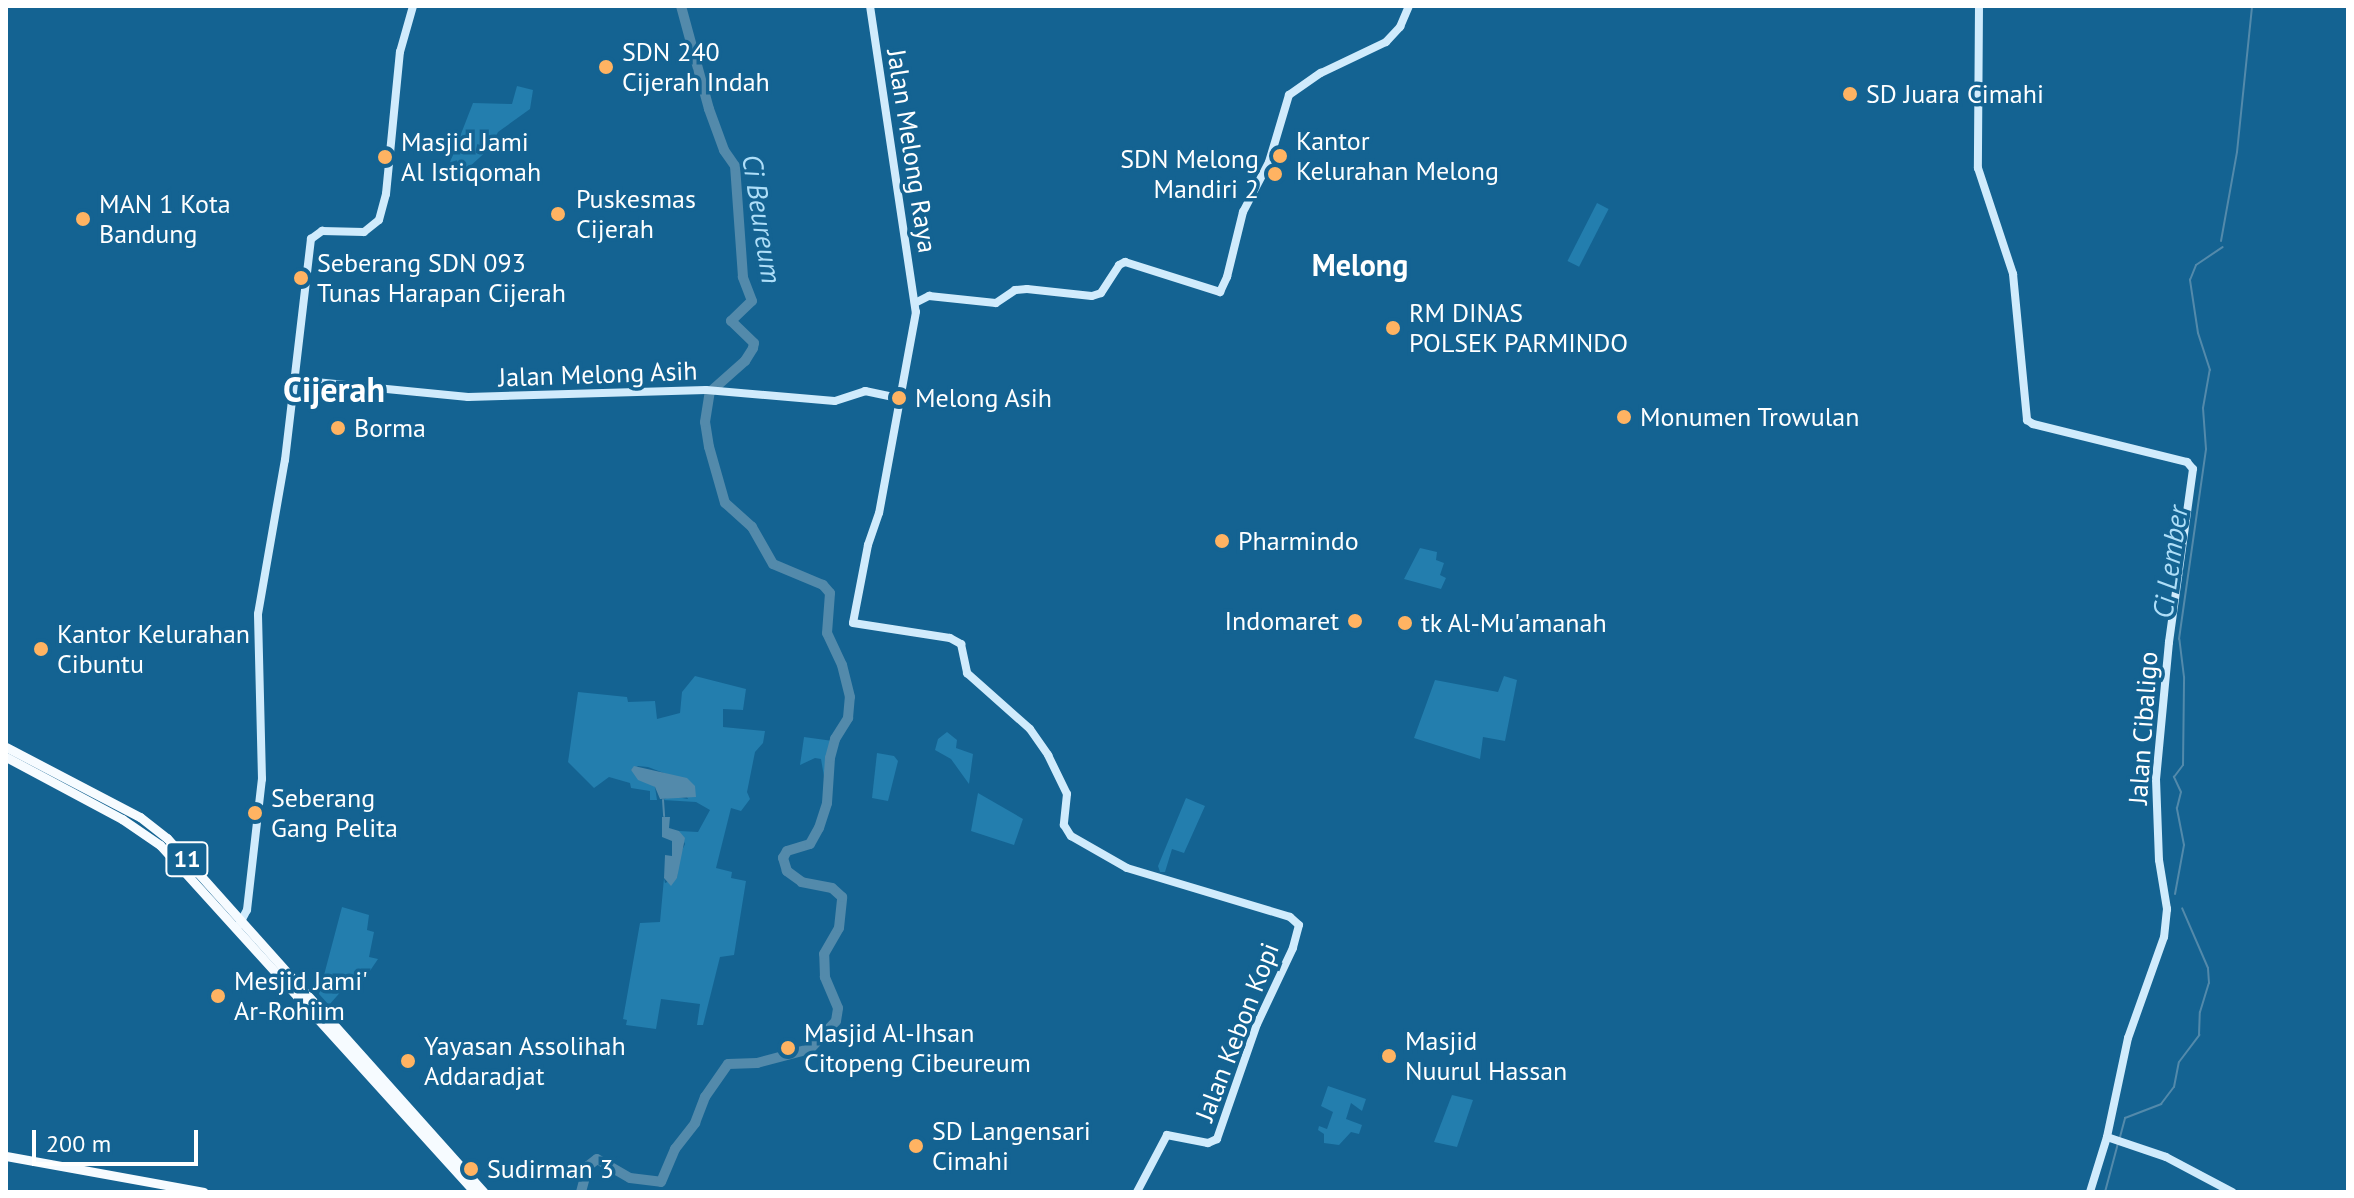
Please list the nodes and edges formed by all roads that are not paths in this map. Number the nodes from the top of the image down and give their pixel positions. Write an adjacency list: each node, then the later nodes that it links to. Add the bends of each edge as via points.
1 (413, 6): 6 (main road, via 400,52 383,210 364,232 322,231 312,236)
2 (870, 6): 5 (main road, Jalan Melong Raya)
3 (1409, 6): 5 (main road, via 1386,42 1291,93 1269,162 1245,206 1220,292 1125,262 1095,296 1027,289 1015,290 996,303 929,296)
4 (1979, 6): 12 (main road, Jalan Cibaligo, via 1978,168 2013,274 2029,421 2187,462 2193,469 2156,779 2166,923 2151,982 2128,1038)
5 (915, 303): 7 (main road, Jalan Melong Raya, via 913,342)
6 (295, 380): 7 (main road, Jalan Melong Asih, via 468,397 718,390 835,401 865,391); 11 (main road, via 258,614 262,779 252,877)
7 (899, 398): 18 (main road, Jalan Kebon Kopi, via 853,623 961,644 967,673 1030,729 1048,755 1067,794 1064,825 1071,836 1127,868 1290,917 1299,925 1217,1139 1208,1143 1167,1135)
8 (6, 747): 10 (highway, 11)
9 (6, 757): 10 (highway, 11)
10 (119, 811): 11 (highway, 11, via 167,838)
11 (240, 923): 13 (highway, 11)
12 (2107, 1137): 19 (main road, Jalan Cibaligo); 20 (main road, via 2166,1157)
13 (434, 1142): 16 (highway, 11); 17 (highway, 11)
14 (6, 1156): 15 (highway)
15 (204, 1192)
16 (475, 1192)
17 (484, 1192)
18 (1137, 1192)
19 (2090, 1192)
20 (2232, 1192)

